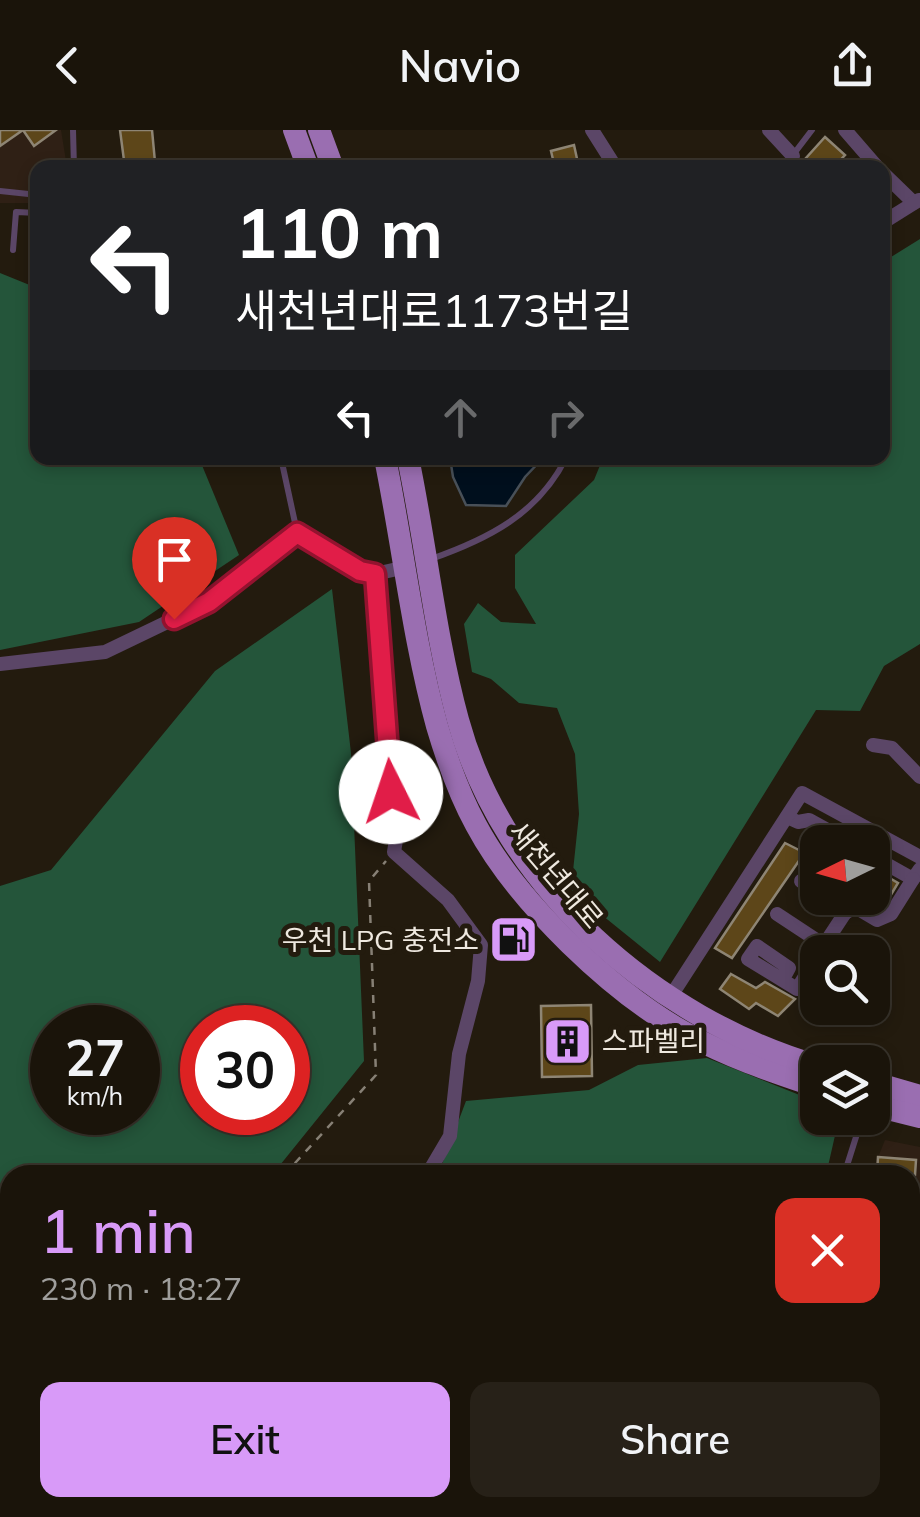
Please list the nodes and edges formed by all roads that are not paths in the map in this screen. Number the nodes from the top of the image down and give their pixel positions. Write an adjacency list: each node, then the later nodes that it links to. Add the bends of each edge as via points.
1 (73, 130): 8 (lane)
2 (294, 130): 9 (main road)
3 (319, 130): 10 (main road)
4 (592, 130): 11 (street)
5 (769, 130): 12 (street)
6 (812, 130): 13 (lane)
7 (845, 130): 14 (street)
8 (74, 160)
9 (305, 160)
10 (330, 160)
11 (611, 160)
12 (787, 160)
13 (790, 160)
14 (871, 160)
15 (890, 179): 18 (street)
16 (0, 191): 17 (lane)
17 (30, 194)
18 (917, 202): 20 (street)
19 (30, 213): 21 (lane, via 16,212)
20 (890, 218)
21 (13, 250)
22 (282, 465): 25 (lane)
23 (398, 465): 26 (main road, 새천년대로)
24 (562, 465): 26 (lane, via 518,518)
25 (297, 533): 27 (street); 29 (street, via 209,602 105,652)
26 (417, 564): 27 (street); 28 (main road, 새천년대로)
27 (375, 574): 48 (street, via 391,792 400,816 394,852 448,900 481,946 450,1136)
28 (430, 634): 42 (main road, 새천년대로, via 495,813 540,881 628,966); 44 (main road, 새천년대로, via 437,726 456,782 476,827 516,884 598,968 656,1014 754,1066)
29 (0, 664)
30 (874, 744): 31 (street, via 892,748)
31 (920, 777)
32 (787, 817): 33 (street); 34 (street, via 802,793); 42 (street)
33 (818, 825)
34 (920, 857)
35 (890, 863): 36 (street)
36 (916, 874): 38 (street)
37 (777, 914): 39 (street)
38 (890, 915)
39 (801, 935)
40 (782, 979): 41 (street, via 796,989)
41 (800, 983)
42 (671, 996): 43 (main road, 새천년대로, via 757,1046)
43 (800, 1060)
44 (800, 1081)
45 (890, 1109): 46 (main road)
46 (920, 1116)
47 (857, 1135): 49 (lane)
48 (433, 1165)
49 (847, 1165)

